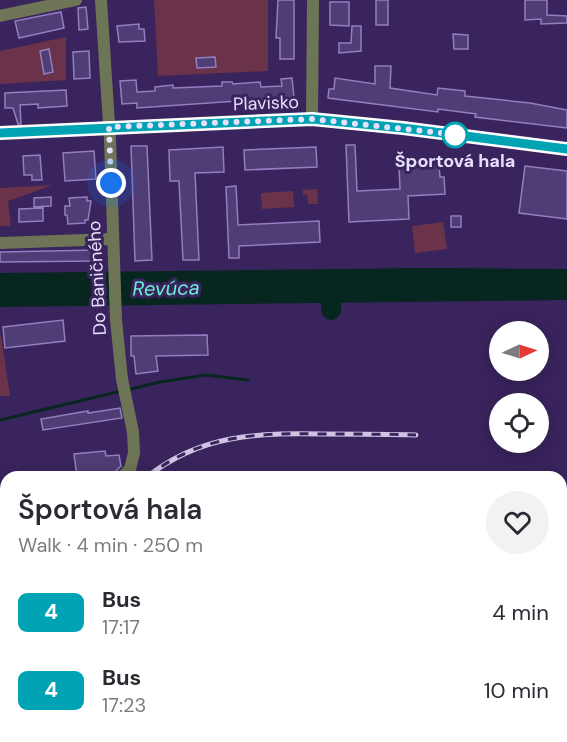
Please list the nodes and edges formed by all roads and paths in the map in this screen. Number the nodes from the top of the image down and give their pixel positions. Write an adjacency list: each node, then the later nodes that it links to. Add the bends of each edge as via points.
1 (76, 0): 4 (street)
2 (101, 0): 6 (street, Do Baničného)
3 (313, 0): 5 (street)
4 (0, 16)
5 (312, 119): 6 (street, Plavisko); 8 (street, Plavisko)
6 (109, 127): 7 (street, Plavisko); 9 (street, Do Baničného)
7 (0, 133)
8 (567, 149)
9 (113, 239): 10 (street); 11 (street, Do Baničného, via 122,379 133,432 134,453)
10 (0, 243)
11 (128, 471)

